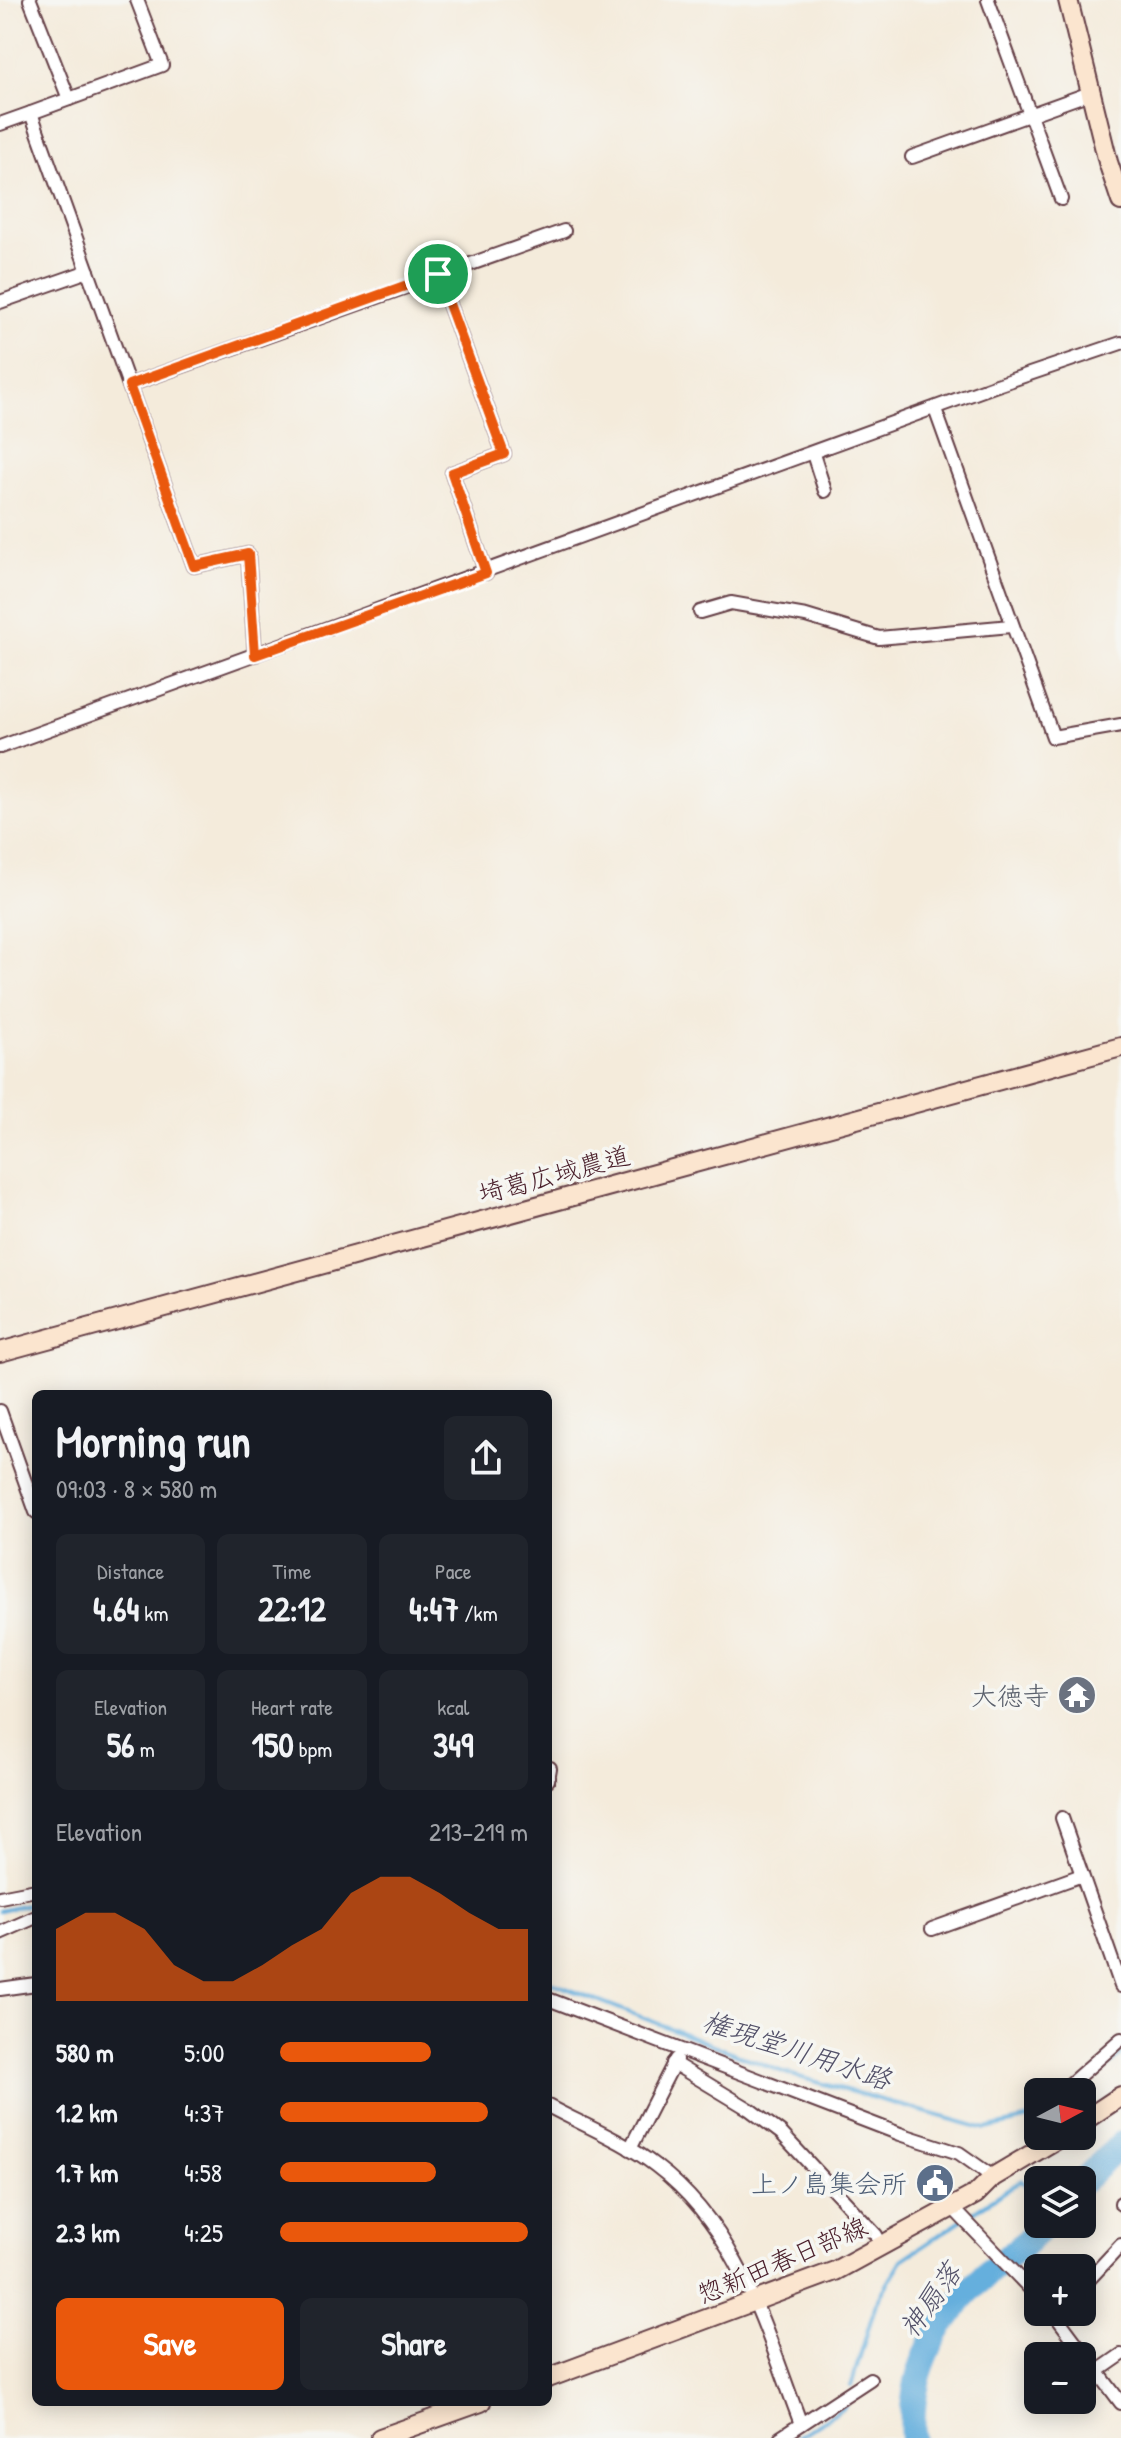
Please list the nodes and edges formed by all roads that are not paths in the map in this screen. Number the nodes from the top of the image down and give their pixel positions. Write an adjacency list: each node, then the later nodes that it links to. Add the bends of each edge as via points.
1 (30, 0): 6 (street)
2 (137, 0): 6 (street, via 162,65)
3 (988, 0): 8 (street)
4 (1068, 0): 5 (street)
5 (1090, 93): 8 (street); 12 (street)
6 (69, 99): 7 (street)
7 (31, 113): 9 (street); 14 (street)
8 (1029, 114): 10 (street); 11 (street)
9 (0, 124)
10 (912, 157)
11 (1061, 199)
12 (1121, 201)
13 (564, 231): 15 (street)
14 (88, 271): 16 (street); 18 (street)
15 (438, 274): 18 (street); 22 (street, via 504,454 452,473)
16 (0, 302)
17 (1121, 343): 19 (street)
18 (129, 385): 25 (street, via 194,566 248,554)
19 (935, 409): 20 (street); 24 (street)
20 (813, 454): 21 (street); 22 (street)
21 (825, 491)
22 (486, 573): 25 (street)
23 (700, 612): 24 (street, via 731,603 806,616 879,638)
24 (1011, 626): 26 (street, via 1053,737)
25 (255, 655): 27 (street)
26 (1121, 725)
27 (0, 747)
28 (1121, 1047): 29 (street, 埼葛広域農道)
29 (0, 1352)
30 (0, 1411): 31 (street)
31 (32, 1501)
32 (1062, 1818): 33 (street)
33 (1082, 1875): 37 (street); 40 (street)
34 (32, 1891): 35 (street)
35 (0, 1897)
36 (32, 1919): 38 (street)
37 (932, 1929)
38 (0, 1933)
39 (32, 1985): 41 (street)
40 (1121, 1986)
41 (0, 1989)
42 (552, 2001): 44 (street)
43 (1121, 2039): 46 (street)
44 (681, 2049): 45 (street); 52 (street, via 959,2153)
45 (673, 2063): 50 (street); 55 (street, via 781,2133)
46 (1077, 2078)
47 (1121, 2096): 49 (street)
48 (552, 2108): 50 (street)
49 (1096, 2113)
50 (630, 2149): 58 (street, via 656,2166 714,2222)
51 (1038, 2150): 52 (street, 惣新田春日部線)
52 (993, 2177): 53 (street, 惣新田春日部線)
53 (952, 2207): 55 (street, 惣新田春日部線); 57 (street)
54 (1121, 2245): 56 (street)
55 (882, 2246): 58 (street, 惣新田春日部線)
56 (1096, 2272)
57 (1024, 2282)
58 (755, 2304): 62 (street, 惣新田春日部線); 66 (street)
59 (1065, 2326): 61 (street)
60 (1121, 2355): 61 (street)
61 (1098, 2371): 64 (street)
62 (552, 2377)
63 (870, 2379): 66 (street)
64 (1121, 2403)
65 (470, 2406): 67 (street)
66 (801, 2424): 68 (street)
67 (380, 2438)
68 (780, 2438)

